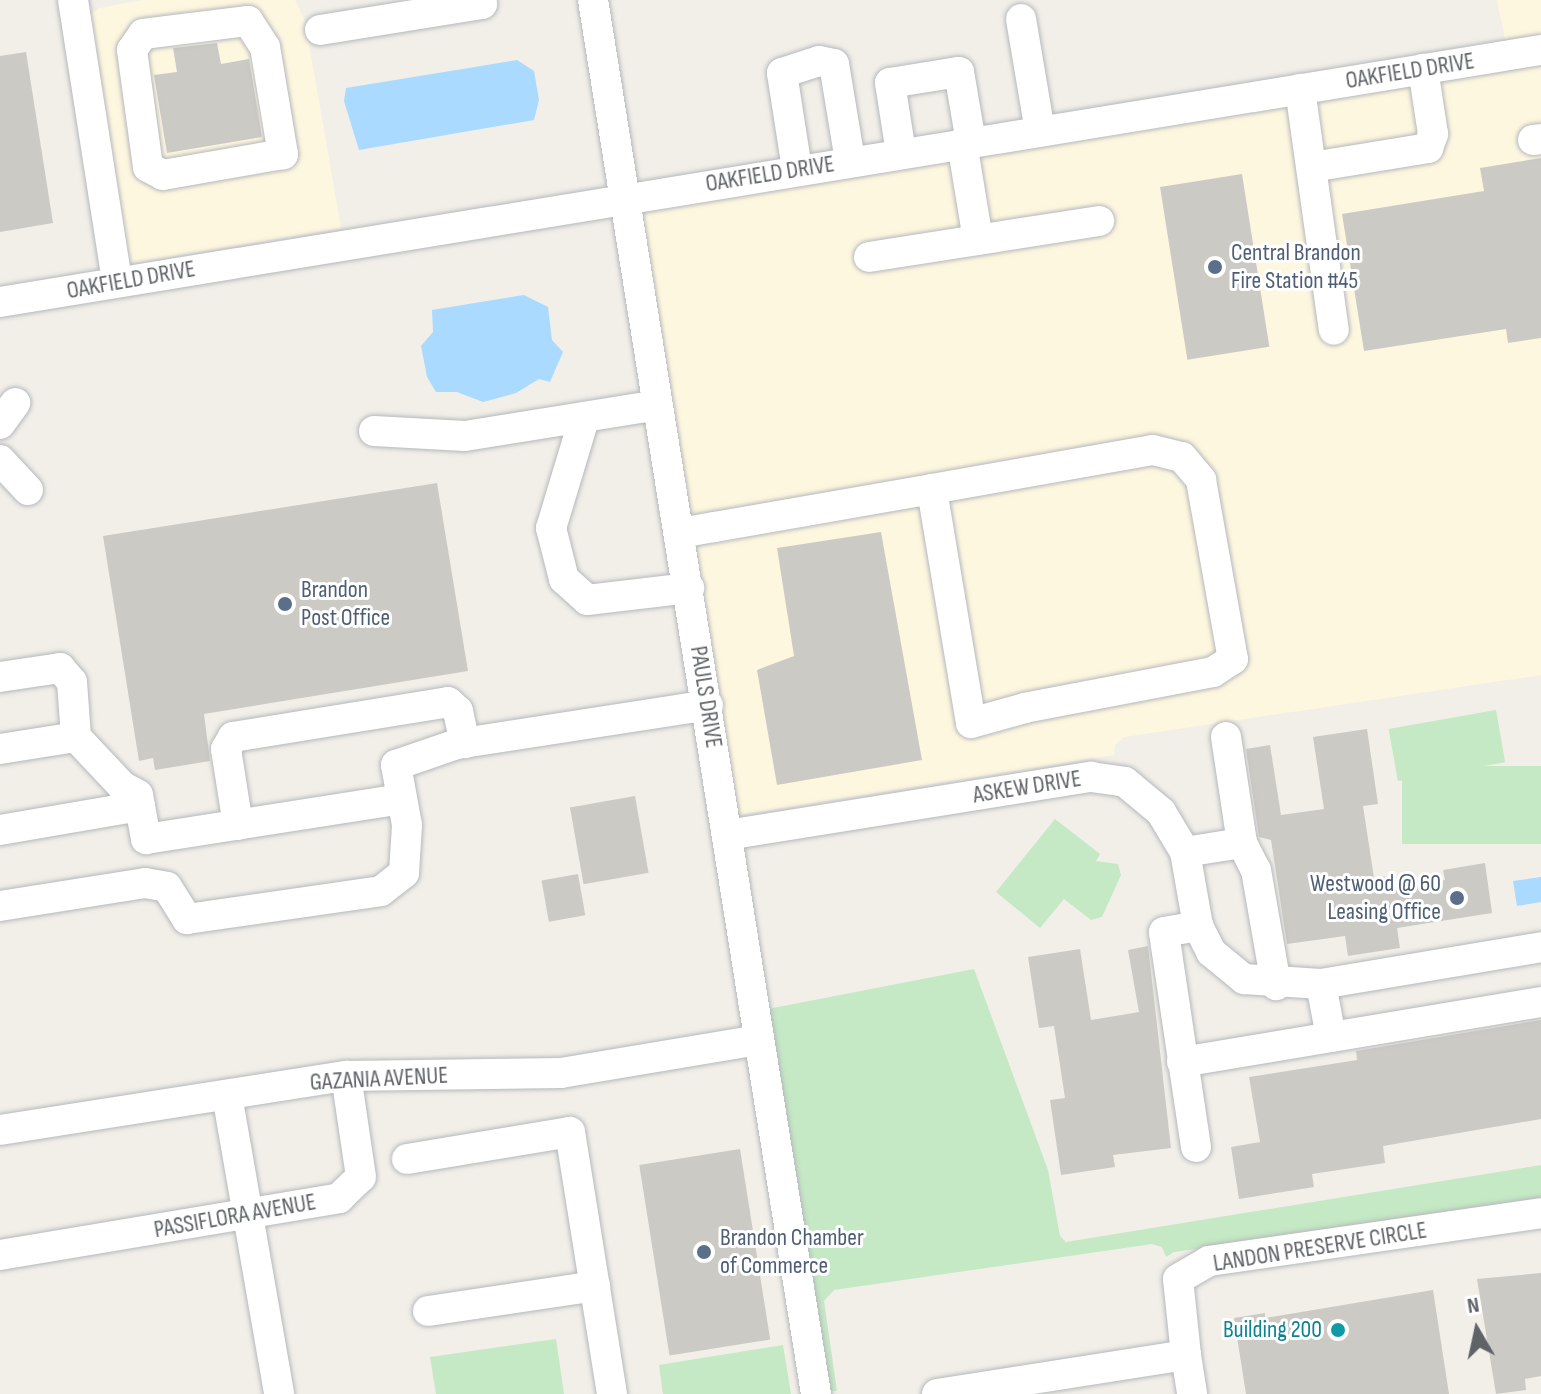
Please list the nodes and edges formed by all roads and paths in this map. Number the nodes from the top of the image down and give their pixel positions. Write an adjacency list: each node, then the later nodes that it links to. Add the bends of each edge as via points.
1 (73, 0): 10 (street)
2 (481, 0): 5 (street, via 482,4)
3 (593, 0): 17 (street, PAULS DRIVE)
4 (1021, 19): 11 (street)
5 (320, 30)
6 (1541, 50): 7 (street, OAKFIELD DRIVE)
7 (1423, 69): 9 (street, OAKFIELD DRIVE); 15 (street, via 1433,134 1428,148)
8 (136, 83): 8 (street, via 132,50 143,34 248,21 265,47 283,154 163,175 148,167); 10 (street)
9 (1300, 89): 11 (street, OAKFIELD DRIVE); 15 (street)
10 (86, 90): 21 (street)
11 (1040, 131): 12 (street, OAKFIELD DRIVE)
12 (966, 142): 13 (street, OAKFIELD DRIVE); 13 (street, via 959,72 890,83); 19 (street)
13 (901, 153): 14 (street, OAKFIELD DRIVE)
14 (850, 161): 16 (street, OAKFIELD DRIVE); 16 (street, via 834,64 819,61 782,73)
15 (1312, 167): 23 (street)
16 (797, 169): 17 (street, OAKFIELD DRIVE)
17 (623, 197): 21 (street, OAKFIELD DRIVE); 24 (street, PAULS DRIVE)
18 (1099, 221): 19 (street)
19 (978, 240): 20 (street)
20 (869, 257)
21 (117, 282): 22 (street, OAKFIELD DRIVE)
22 (0, 302)
23 (1334, 330)
24 (658, 405): 25 (street); 30 (street, PAULS DRIVE)
25 (584, 419): 26 (street, via 465,436); 31 (street, via 551,528 564,579 587,600)
26 (374, 431)
27 (0, 460): 29 (street)
28 (932, 489): 28 (street, via 1153,450 1182,457 1201,480 1233,659 1213,672 971,723); 30 (street)
29 (14, 492)
30 (680, 533): 31 (street, PAULS DRIVE)
31 (689, 588): 33 (street, PAULS DRIVE)
32 (0, 677): 34 (street, via 60,668 72,682)
33 (708, 705): 36 (street); 42 (street, PAULS DRIVE)
34 (76, 737): 37 (street); 39 (street, via 122,786 138,795)
35 (1226, 737): 44 (street)
36 (465, 743): 38 (street, via 396,765); 40 (street, via 458,711 448,702 233,737 226,749)
37 (0, 749)
38 (401, 799): 40 (street); 46 (street, via 407,825 404,873 381,891 187,919 167,887)
39 (140, 806): 41 (street); 43 (street)
40 (238, 825): 43 (street)
41 (0, 830)
42 (727, 835): 45 (street, ASKEW DRIVE, via 1091,777 1125,782 1161,812); 54 (street, PAULS DRIVE)
43 (146, 839): 46 (street)
44 (1242, 843): 45 (street); 51 (street, via 1256,870)
45 (1185, 852): 48 (street, ASKEW DRIVE)
46 (154, 884): 47 (street)
47 (0, 906)
48 (1198, 926): 51 (street, ASKEW DRIVE, via 1211,952 1244,979); 55 (street, via 1164,932)
49 (1541, 947): 50 (street, ASKEW DRIVE)
50 (1321, 984): 51 (street, ASKEW DRIVE); 53 (street)
51 (1276, 985)
52 (1541, 1002): 53 (street)
53 (1331, 1037): 55 (street)
54 (758, 1040): 56 (street, GAZANIA AVENUE, via 561,1073); 69 (street, PAULS DRIVE)
55 (1182, 1062): 59 (street)
56 (346, 1076): 57 (street, GAZANIA AVENUE); 62 (street, PASSIFLORA AVENUE, via 361,1177 339,1198)
57 (227, 1095): 58 (street, GAZANIA AVENUE); 62 (street)
58 (0, 1130)
59 (1196, 1147)
60 (407, 1159): 64 (street, via 570,1132)
61 (1541, 1213): 66 (street, LANDON PRESERVE CIRCLE, via 1209,1261 1178,1279)
62 (251, 1215): 63 (street, PASSIFLORA AVENUE); 67 (street)
63 (0, 1255)
64 (595, 1286): 65 (street); 68 (street)
65 (428, 1311)
66 (1186, 1355): 70 (street); 71 (street, LANDON PRESERVE CIRCLE)
67 (279, 1394)
68 (612, 1394)
69 (816, 1394)
70 (937, 1394)
71 (1192, 1394)

